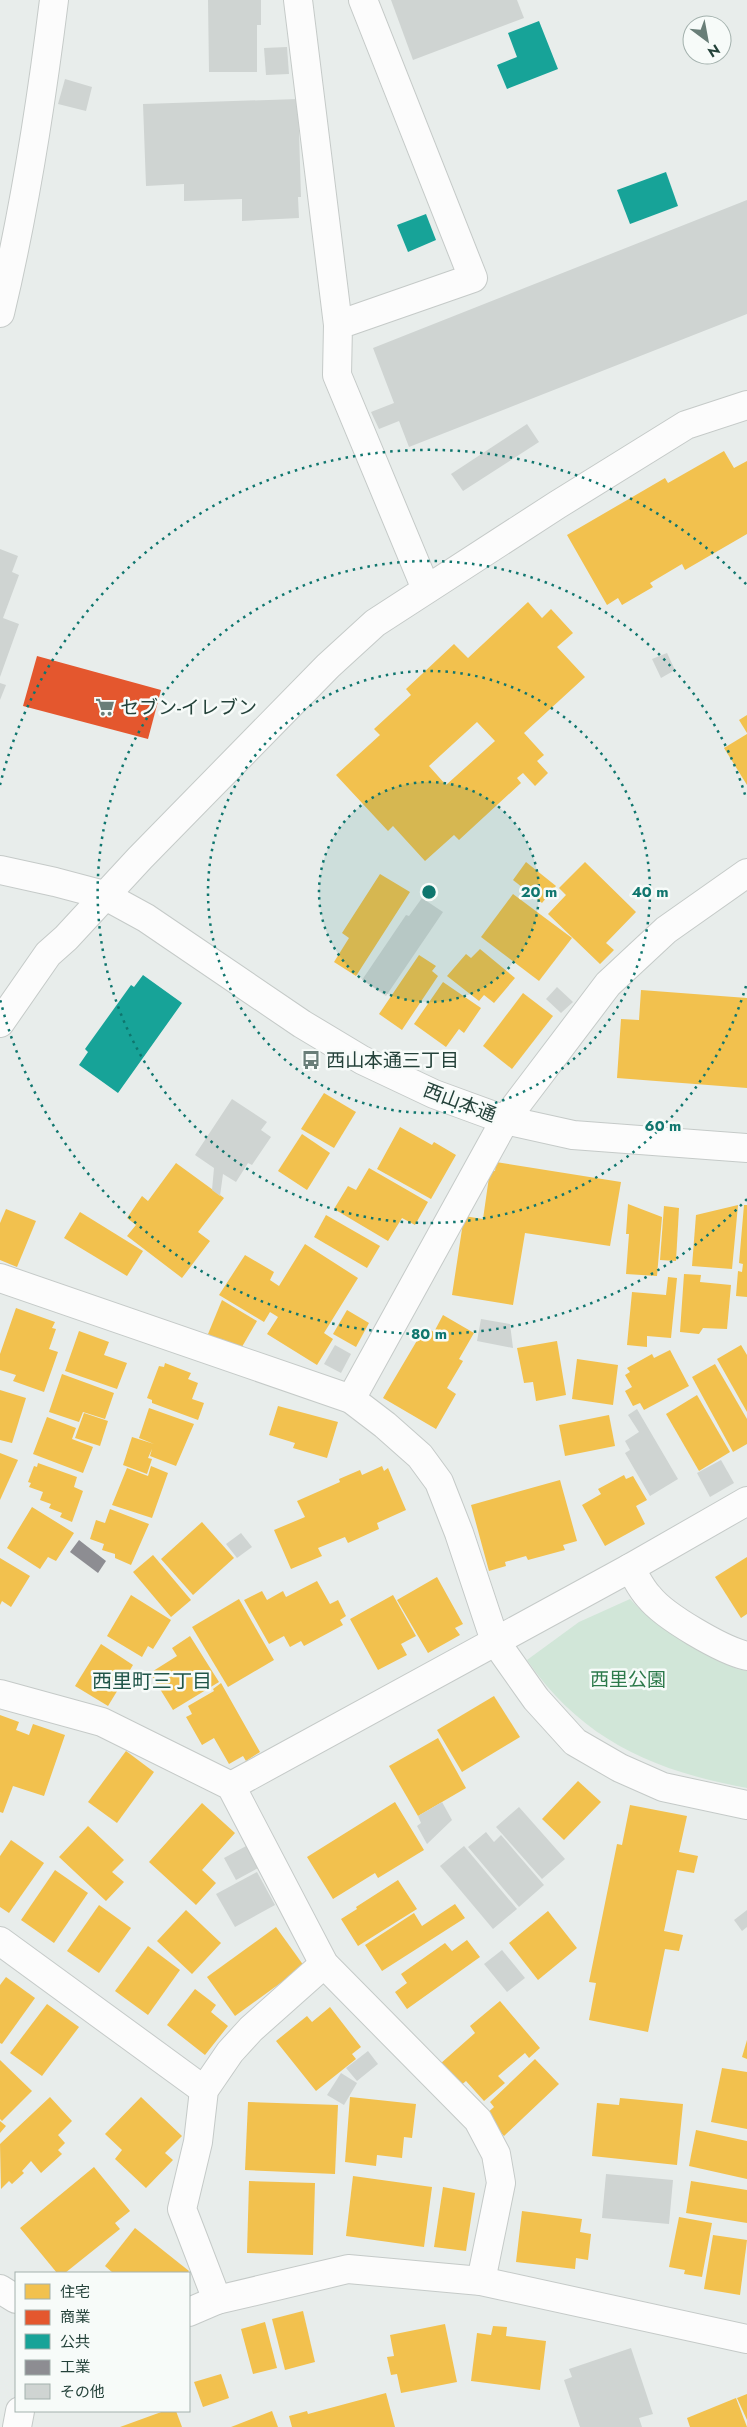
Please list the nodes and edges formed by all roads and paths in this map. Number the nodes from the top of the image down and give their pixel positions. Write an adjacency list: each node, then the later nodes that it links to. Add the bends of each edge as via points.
1 (54, 0): 4 (street, via 41,107 15,250)
2 (298, 0): 5 (street)
3 (363, 0): 5 (street, via 473,278)
4 (0, 312)
5 (338, 325): 7 (street, via 337,375)
6 (747, 405): 7 (street, via 686,425)
7 (426, 589): 10 (street, via 375,624 328,666)
8 (0, 870): 10 (street, 西山本通)
9 (747, 873): 12 (street, via 666,930 608,984)
10 (104, 895): 11 (street, via 48,954); 12 (street, 西山本通, via 146,918 302,1024 362,1060 434,1094)
11 (0, 1023)
12 (505, 1120): 13 (street, 西山本通, via 573,1135); 15 (street)
13 (747, 1148)
14 (0, 1278): 15 (street)
15 (350, 1400): 18 (street, via 420,1456 439,1482)
16 (747, 1501): 17 (street)
17 (630, 1568): 18 (street); 19 (street, via 649,1598 690,1630)
18 (495, 1641): 21 (street); 22 (street, via 536,1699 575,1742 620,1768 663,1787)
19 (747, 1656)
20 (0, 1694): 21 (street, via 102,1722)
21 (230, 1786): 24 (street)
22 (747, 1805)
23 (0, 1941): 25 (street)
24 (324, 1964): 25 (street, via 251,2029 230,2052); 26 (street, via 478,2120 496,2154 501,2183)
25 (204, 2090): 29 (street, via 198,2142 182,2209)
26 (481, 2281): 29 (street, via 348,2269); 31 (street)
27 (0, 2289): 28 (street)
28 (15, 2297)
29 (217, 2300): 30 (street)
30 (190, 2312)
31 (747, 2339)
32 (20, 2412): 33 (street)
33 (17, 2427)

